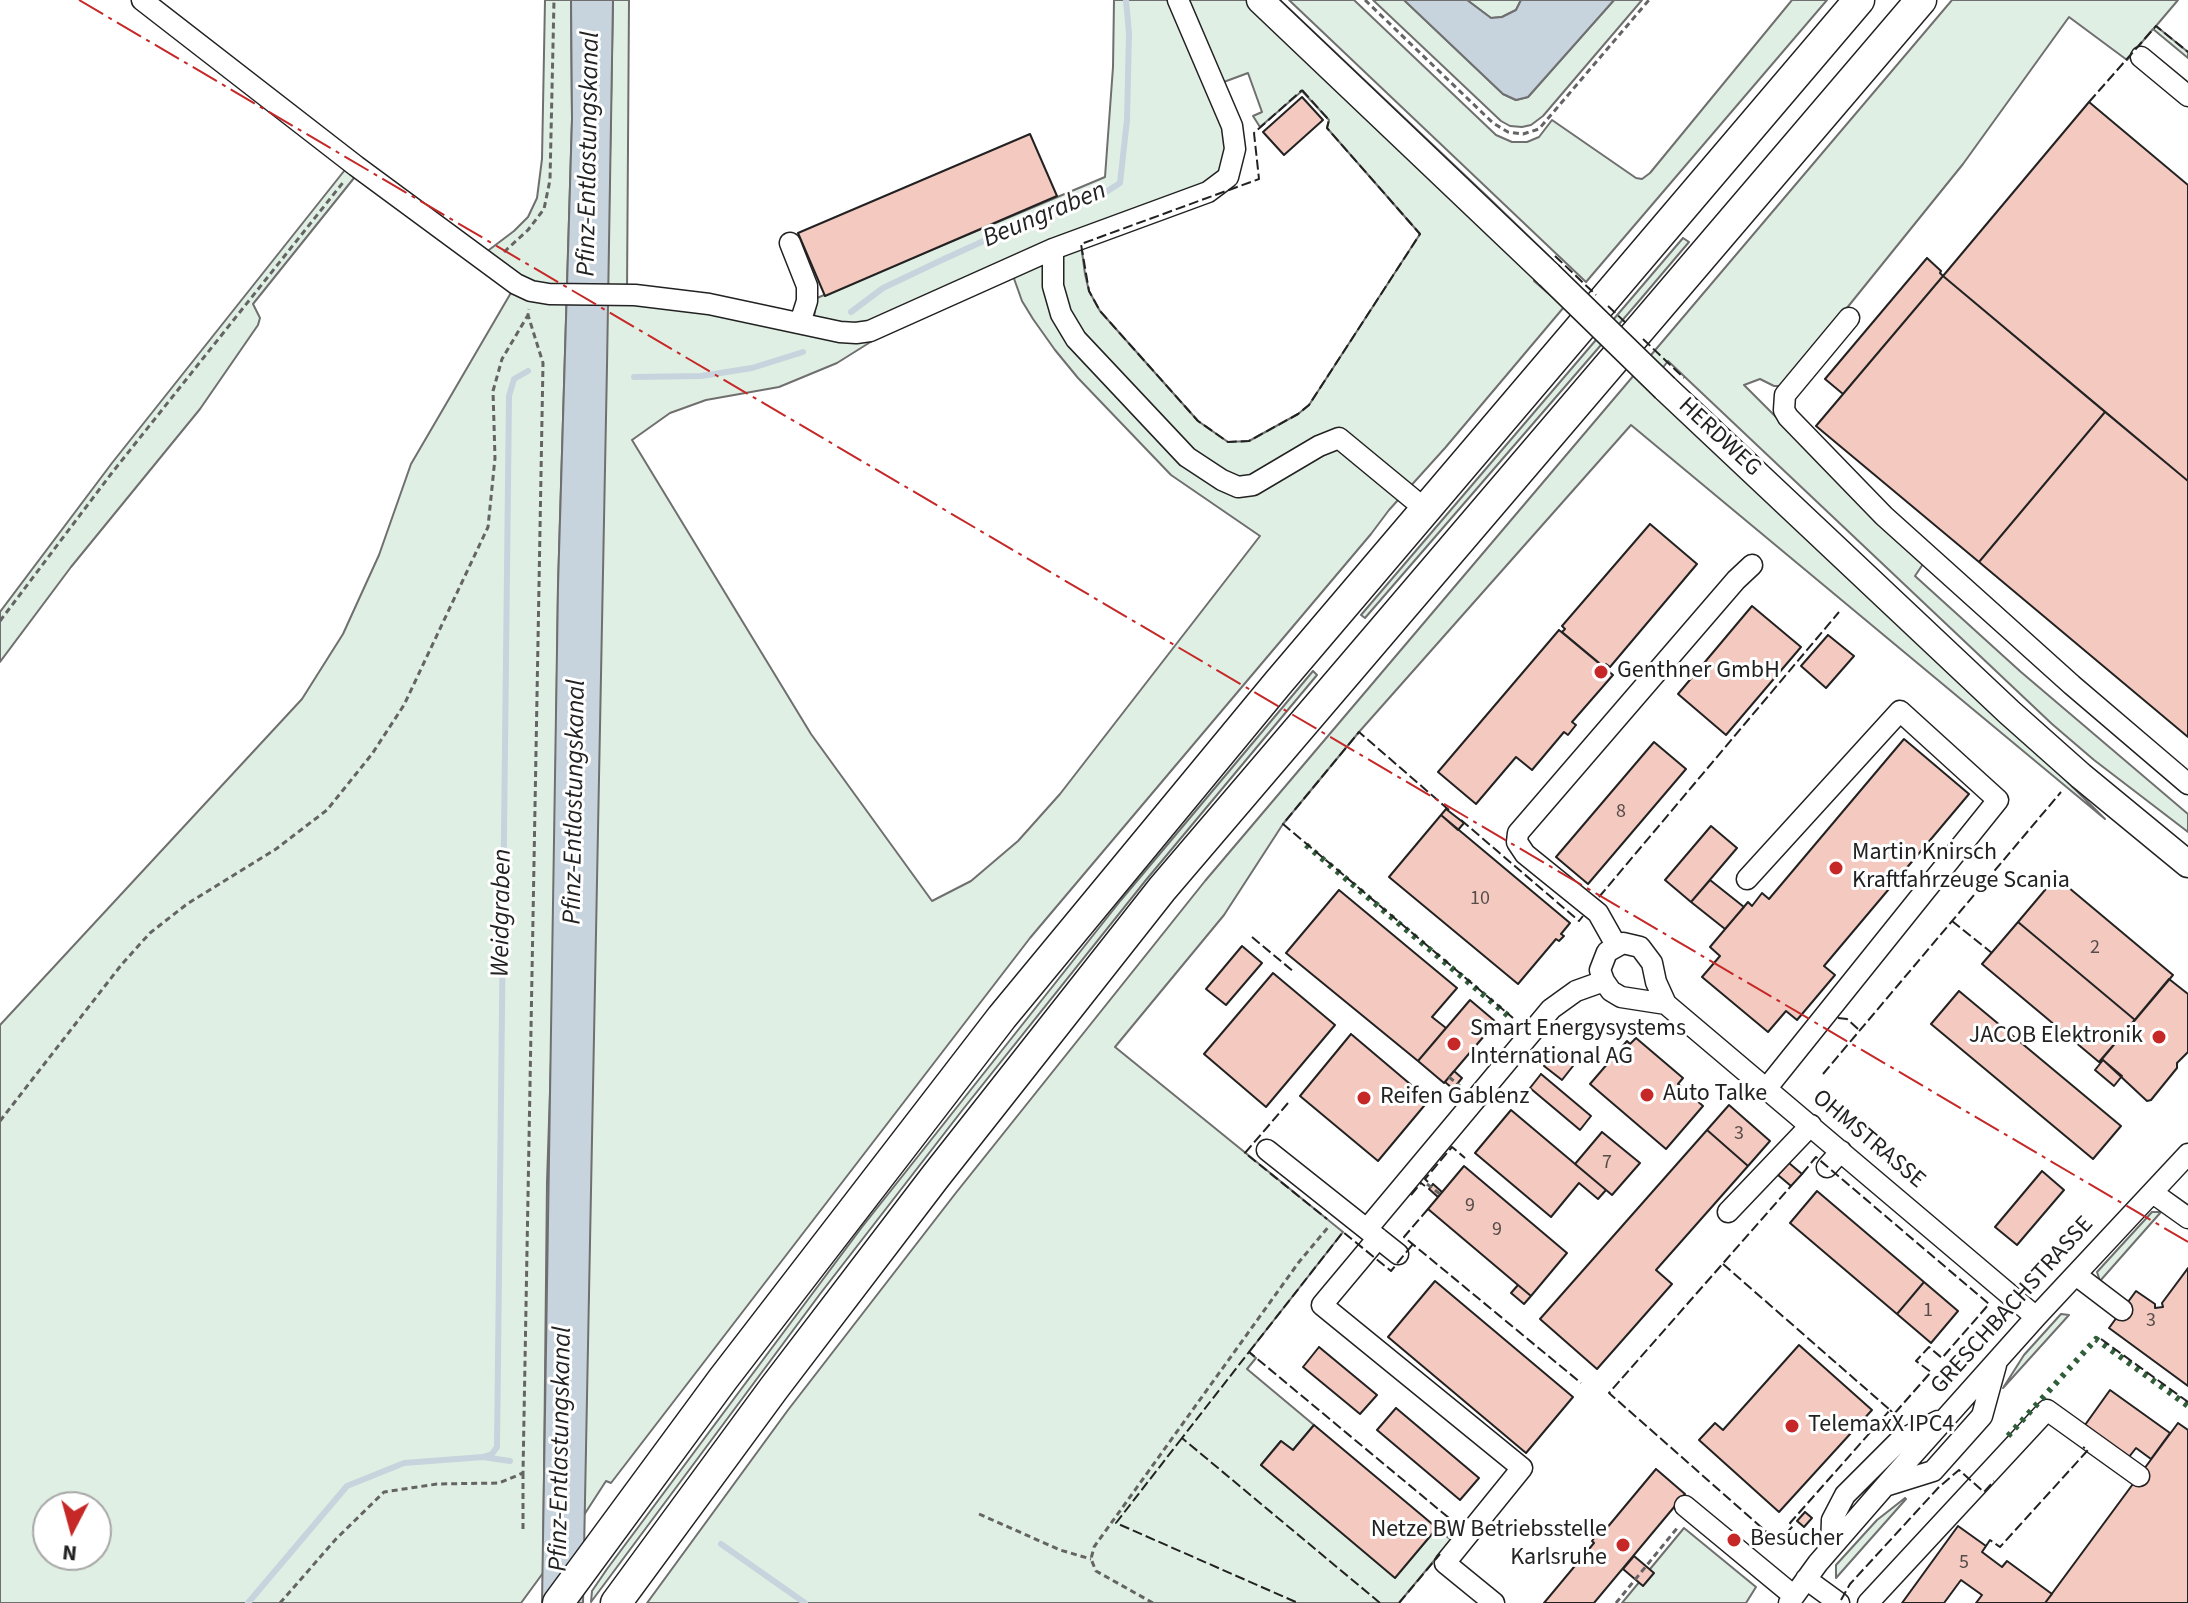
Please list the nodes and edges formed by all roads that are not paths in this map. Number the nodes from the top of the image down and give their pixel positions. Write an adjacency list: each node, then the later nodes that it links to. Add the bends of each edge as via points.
1 (142, 0): 11 (street, via 516,284 549,294 709,304)
2 (1178, 0): 9 (street, via 1232,126 1235,149 1228,177 1208,192)
3 (1260, 0): 15 (main road, HERDWEG, bridge, via 2009,712)
4 (1859, 0): 12 (highway)
5 (1921, 0): 42 (highway, via 1162,889 831,1313)
6 (2141, 57): 7 (street)
7 (2188, 96)
8 (790, 243): 11 (street, via 807,286)
9 (1053, 249): 11 (street, via 870,331 840,332); 12 (street, via 1053,286 1076,339 1187,457 1238,487 1253,485 1339,438)
10 (1849, 318): 14 (street, via 1785,395 1788,417 1884,516)
11 (800, 323)
12 (1425, 509): 41 (highway, via 1002,1017)
13 (1752, 565): 17 (street, via 1518,833 1525,854 1598,913)
14 (2188, 784)
15 (2188, 864)
16 (1747, 879): 20 (street, via 1900,711 1998,800)
17 (1616, 945): 18 (street, via 1602,961); 19 (street, via 1640,947 1652,963)
18 (1604, 981): 19 (street, via 1621,997); 29 (street, via 1576,991 1551,1009)
19 (1666, 1004): 20 (street, OHMSTRASSE)
20 (1766, 1089): 21 (street, OHMSTRASSE)
21 (1811, 1125): 23 (street, OHMSTRASSE); 27 (street)
22 (1267, 1150): 29 (street)
23 (1841, 1151): 25 (street); 33 (street, OHMSTRASSE)
24 (2188, 1154): 26 (street, GRESCHBACHSTRASSE)
25 (1827, 1167)
26 (2153, 1193): 28 (street); 31 (street, GRESCHBACHSTRASSE)
27 (1728, 1212)
28 (2188, 1218)
29 (1372, 1234): 30 (street); 43 (street, via 1322,1305 1522,1468 1445,1563)
30 (1398, 1254)
31 (2076, 1275): 32 (street); 33 (street, GRESCHBACHSTRASSE)
32 (2122, 1310)
33 (2036, 1317): 34 (street, GRESCHBACHSTRASSE)
34 (1997, 1361): 35 (street, GRESCHBACHSTRASSE); 37 (street, via 1982,1416 1933,1471)
35 (1949, 1416): 37 (street, GRESCHBACHSTRASSE); 39 (street, via 1899,1441 1845,1495 1832,1520)
36 (2139, 1476): 45 (street, via 2047,1410)
37 (1885, 1486): 39 (street, GRESCHBACHSTRASSE)
38 (1688, 1509): 40 (street)
39 (1831, 1548): 40 (street, GRESCHBACHSTRASSE)
40 (1796, 1593): 44 (street)
41 (558, 1603)
42 (616, 1603)
43 (1494, 1603)
44 (1839, 1603)
45 (1868, 1603)

